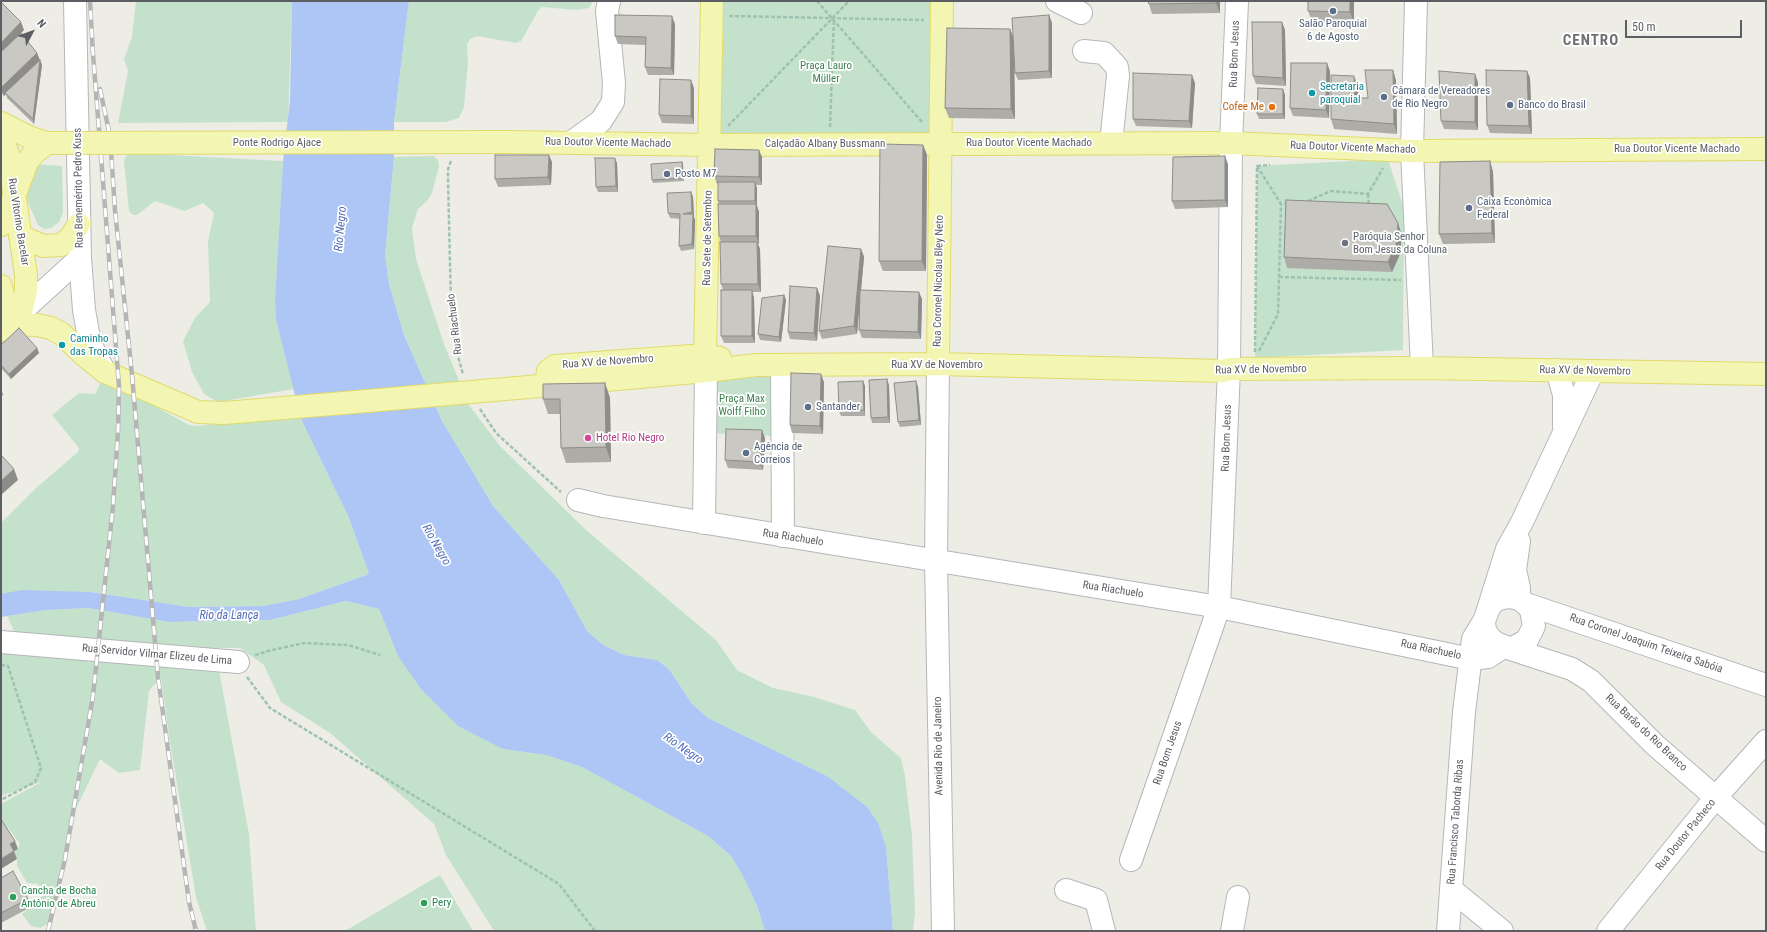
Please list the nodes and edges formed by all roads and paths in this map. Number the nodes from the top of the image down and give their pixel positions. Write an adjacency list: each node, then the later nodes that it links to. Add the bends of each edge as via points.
1 (75, 1): 36 (street, Rua Benemérito Pedro Kuss)
2 (609, 1): 16 (street, via 607,11 614,83 613,102 601,121)
3 (817, 1): 11 (path)
4 (848, 1): 11 (path)
5 (1057, 1): 10 (street)
6 (1237, 1): 20 (street, Rua Bom Jesus)
7 (1416, 1): 24 (street)
8 (712, 8): 11 (path); 22 (main road, Rua Sete de Setembro)
9 (942, 11): 11 (path); 18 (main road, Rua Coronel Nicolau Bley Neto)
10 (1081, 13)
11 (834, 18): 18 (path); 21 (path); 22 (path)
12 (1084, 51): 19 (street, via 1104,54 1117,67)
13 (1, 123): 17 (main road, via 31,138)
14 (1, 134): 29 (main road, Rua Vitorino Bacelar, via 9,157)
15 (506, 142): 16 (main road, Rua Doutor Vicente Machado); 17 (main road, Ponte Rodrigo Ajace, bridge)
16 (572, 142): 22 (main road, Rua Doutor Vicente Machado)
17 (51, 143): 29 (main road, via 34,153)
18 (941, 143): 19 (main road, Rua Doutor Vicente Machado); 21 (main road, Calçadão Albany Bussmann); 46 (main road, Rua Coronel Nicolau Bley Neto)
19 (1111, 143): 20 (main road, Rua Doutor Vicente Machado)
20 (1231, 143): 24 (main road, Rua Doutor Vicente Machado); 49 (street, Rua Bom Jesus)
21 (829, 144): 22 (main road, Calçadão Albany Bussmann)
22 (710, 145): 45 (main road, Rua Sete de Setembro)
23 (1766, 149): 24 (main road, Rua Doutor Vicente Machado)
24 (1412, 151): 48 (street)
25 (454, 160): 54 (path, Rua Riachuelo, via 448,169 452,307 455,346)
26 (1384, 164): 30 (path)
27 (1273, 165): 28 (path)
28 (1257, 166): 32 (path); 40 (path, via 1255,358 1278,318)
29 (9, 186): 35 (main road); 37 (main road, Rua Vitorino Bacelar)
30 (1368, 194): 31 (path, via 1332,191); 34 (path)
31 (1303, 203)
32 (1281, 204): 33 (path); 40 (path)
33 (1294, 204)
34 (1372, 209)
35 (1, 224)
36 (79, 224): 37 (main road, via 71,237 60,245 43,246); 38 (street, Rua Benemérito Pedro Kuss)
37 (20, 236): 44 (main road, Rua Vitorino Bacelar, via 26,291)
38 (80, 258): 44 (street); 52 (street, Rua Benemérito Pedro Kuss, via 89,338)
39 (1402, 272): 41 (path)
40 (1279, 277): 41 (path)
41 (1402, 280): 43 (path)
42 (1, 286): 44 (main road)
43 (1402, 288)
44 (10, 322): 52 (main road, Rua XV de Novembro, via 51,328 62,334)
45 (706, 363): 47 (main road, Rua XV de Novembro); 52 (main road, Rua XV de Novembro, bridge, via 555,366 548,371 546,385 224,413 198,412); 59 (street, Rua Sete de Setembro)
46 (938, 364): 47 (main road, Rua XV de Novembro); 49 (main road, Rua XV de Novembro, via 1223,371); 61 (street, Rua Coronel Nicolau Bley Neto)
47 (782, 365): 60 (street)
48 (1422, 368): 49 (main road, Rua XV de Novembro); 50 (main road, Rua XV de Novembro)
49 (1229, 369): 63 (street, Rua Bom Jesus)
50 (1557, 370): 51 (main road, Rua XV de Novembro); 56 (street, via 1564,395)
51 (1593, 371): 53 (main road, Rua XV de Novembro); 56 (street)
52 (105, 372)
53 (1766, 374)
54 (465, 378)
55 (478, 407): 57 (path, via 496,433 554,487 566,496)
56 (1564, 434): 58 (street)
57 (578, 500): 59 (street, Rua Riachuelo)
58 (1522, 522): 62 (street, via 1515,570); 64 (street, via 1501,564)
59 (704, 523): 60 (street, Rua Riachuelo)
60 (783, 536): 61 (street, Rua Riachuelo)
61 (936, 561): 63 (street, Rua Riachuelo); 80 (street, Avenida Rio de Janeiro)
62 (1523, 601): 64 (street, via 1510,597 1494,601); 66 (street, via 1534,618 1532,633 1527,640); 70 (street, Rua Coronel Joaquim Teixeira Sabóia)
63 (1219, 607): 66 (street, Rua Riachuelo); 75 (street, Rua Bom Jesus)
64 (1485, 618): 66 (street, via 1485,631 1490,638); 66 (street, via 1472,639)
65 (1, 642): 68 (street, Rua Servidor Vilmar Elizeu de Lima)
66 (1493, 653): 72 (street, Rua Barão do Rio Branco, via 1572,669 1581,674 1655,745); 77 (street, Rua Francisco Taborda Ribas, via 1464,712)
67 (380, 655): 68 (path, Rua Servidor Vilmar Elizeu de Lima, via 348,645 304,643 268,650)
68 (238, 662): 79 (path, via 270,708 559,884)
69 (1, 665): 73 (path, via 8,666 41,768 35,782)
70 (1766, 685)
71 (1766, 741): 72 (street, Rua Doutor Pacheco)
72 (1716, 797): 74 (street, Rua Barão do Rio Branco); 85 (street, Rua Doutor Pacheco)
73 (1, 800)
74 (1766, 841)
75 (1130, 860)
76 (1066, 890): 81 (street, via 1096,900)
77 (1452, 890): 83 (street, Rua Francisco Taborda Ribas); 84 (street)
78 (1238, 897): 82 (street)
79 (595, 931)
80 (943, 931)
81 (1104, 931)
82 (1232, 931)
83 (1448, 931)
84 (1502, 931)
85 (1608, 931)

